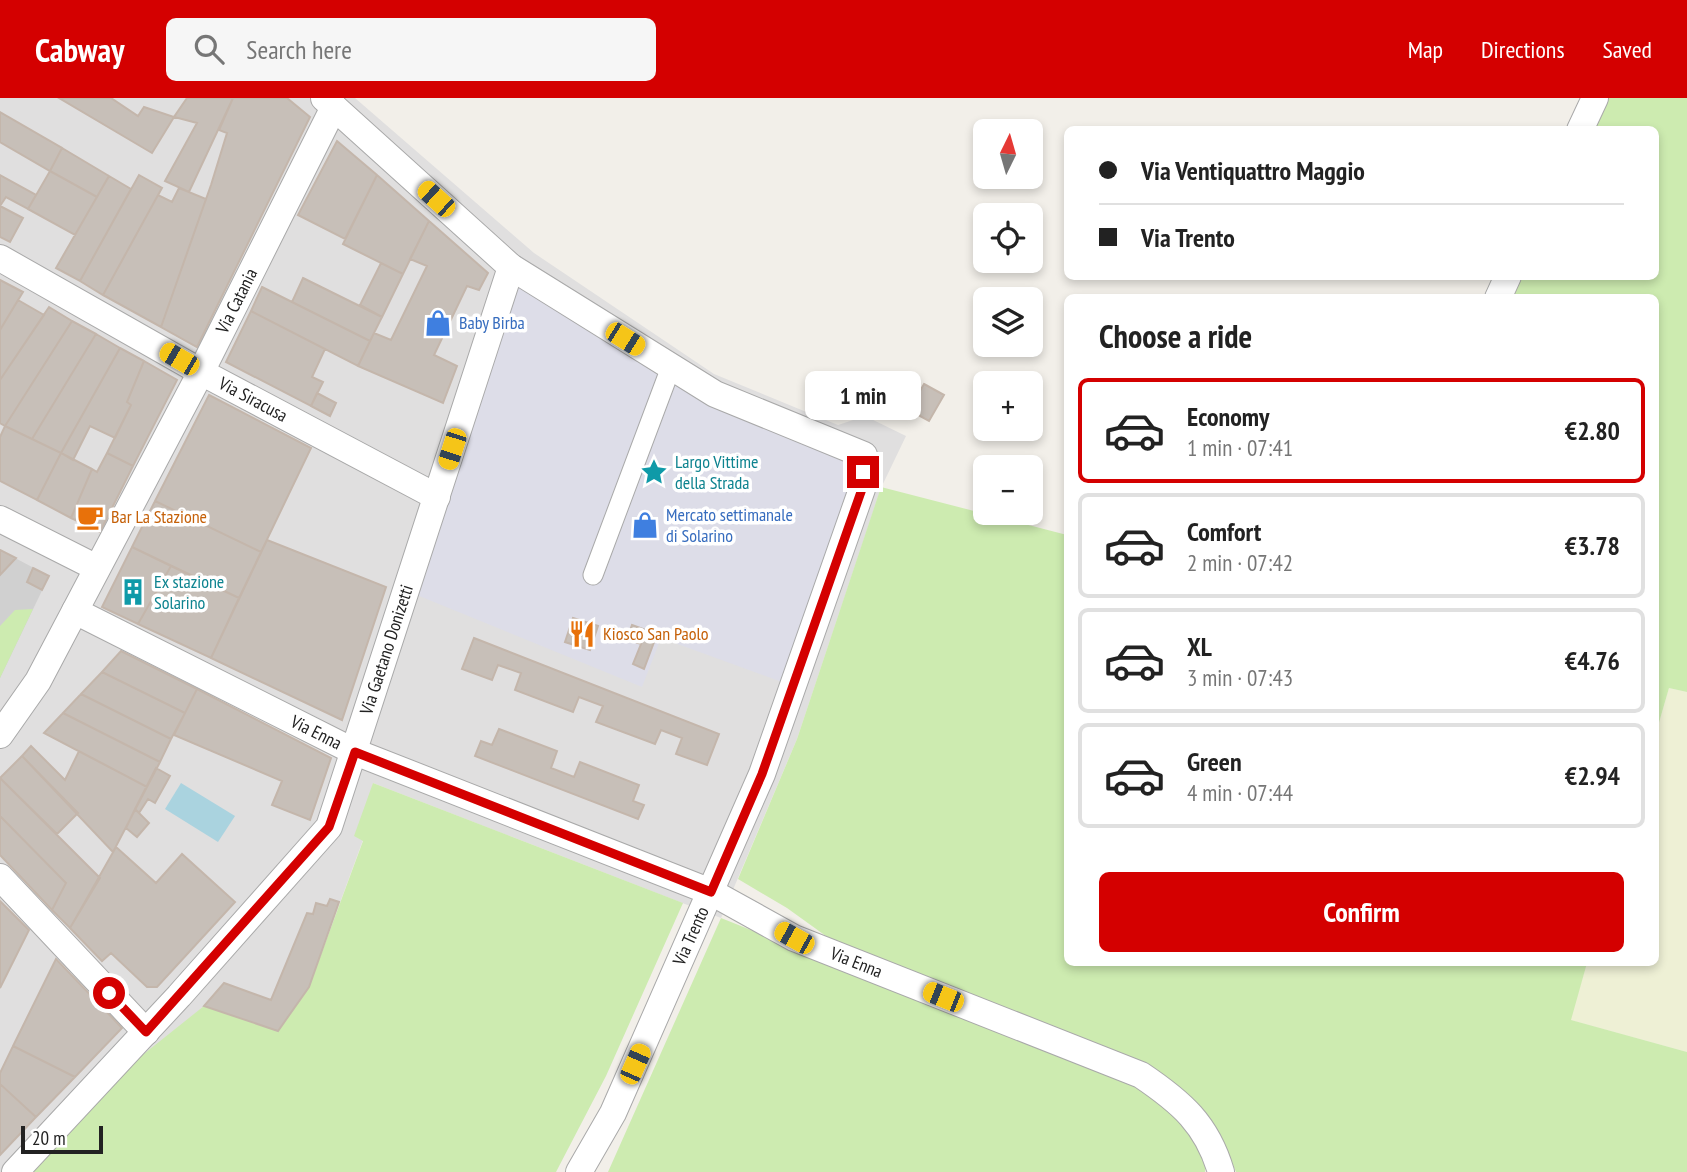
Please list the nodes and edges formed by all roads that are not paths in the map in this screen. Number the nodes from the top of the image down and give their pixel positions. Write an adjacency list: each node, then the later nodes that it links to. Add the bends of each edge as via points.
1 (1595, 98): 3 (street)
2 (329, 102): 5 (street); 7 (street, Via Catania)
3 (1582, 126)
4 (0, 258): 7 (street, Via Siracusa)
5 (510, 267): 6 (street); 8 (street, Via Gaetano Donizetti)
6 (671, 367): 11 (street); 16 (street, Via Trento, via 715,394 864,455 862,489 806,650 762,774)
7 (201, 372): 8 (street, Via Siracusa); 10 (street, Via Catania)
8 (437, 497): 14 (street, Via Gaetano Donizetti)
9 (0, 519): 10 (street)
10 (97, 568): 12 (street, Via Catania)
11 (593, 575)
12 (75, 611): 13 (street, Via Catania, via 38,681); 14 (street, Via Enna)
13 (0, 735)
14 (355, 752): 16 (street, Via Enna); 17 (street, Via Gaetano Donizetti, via 329,827)
15 (0, 877): 17 (street)
16 (711, 892): 19 (street, Via Trento, via 613,1113); 20 (street, Via Enna, via 794,938 1141,1075 1178,1100 1215,1152)
17 (146, 1032): 18 (street, Via Gaetano Donizetti)
18 (15, 1172)
19 (579, 1172)
20 (1221, 1172)

